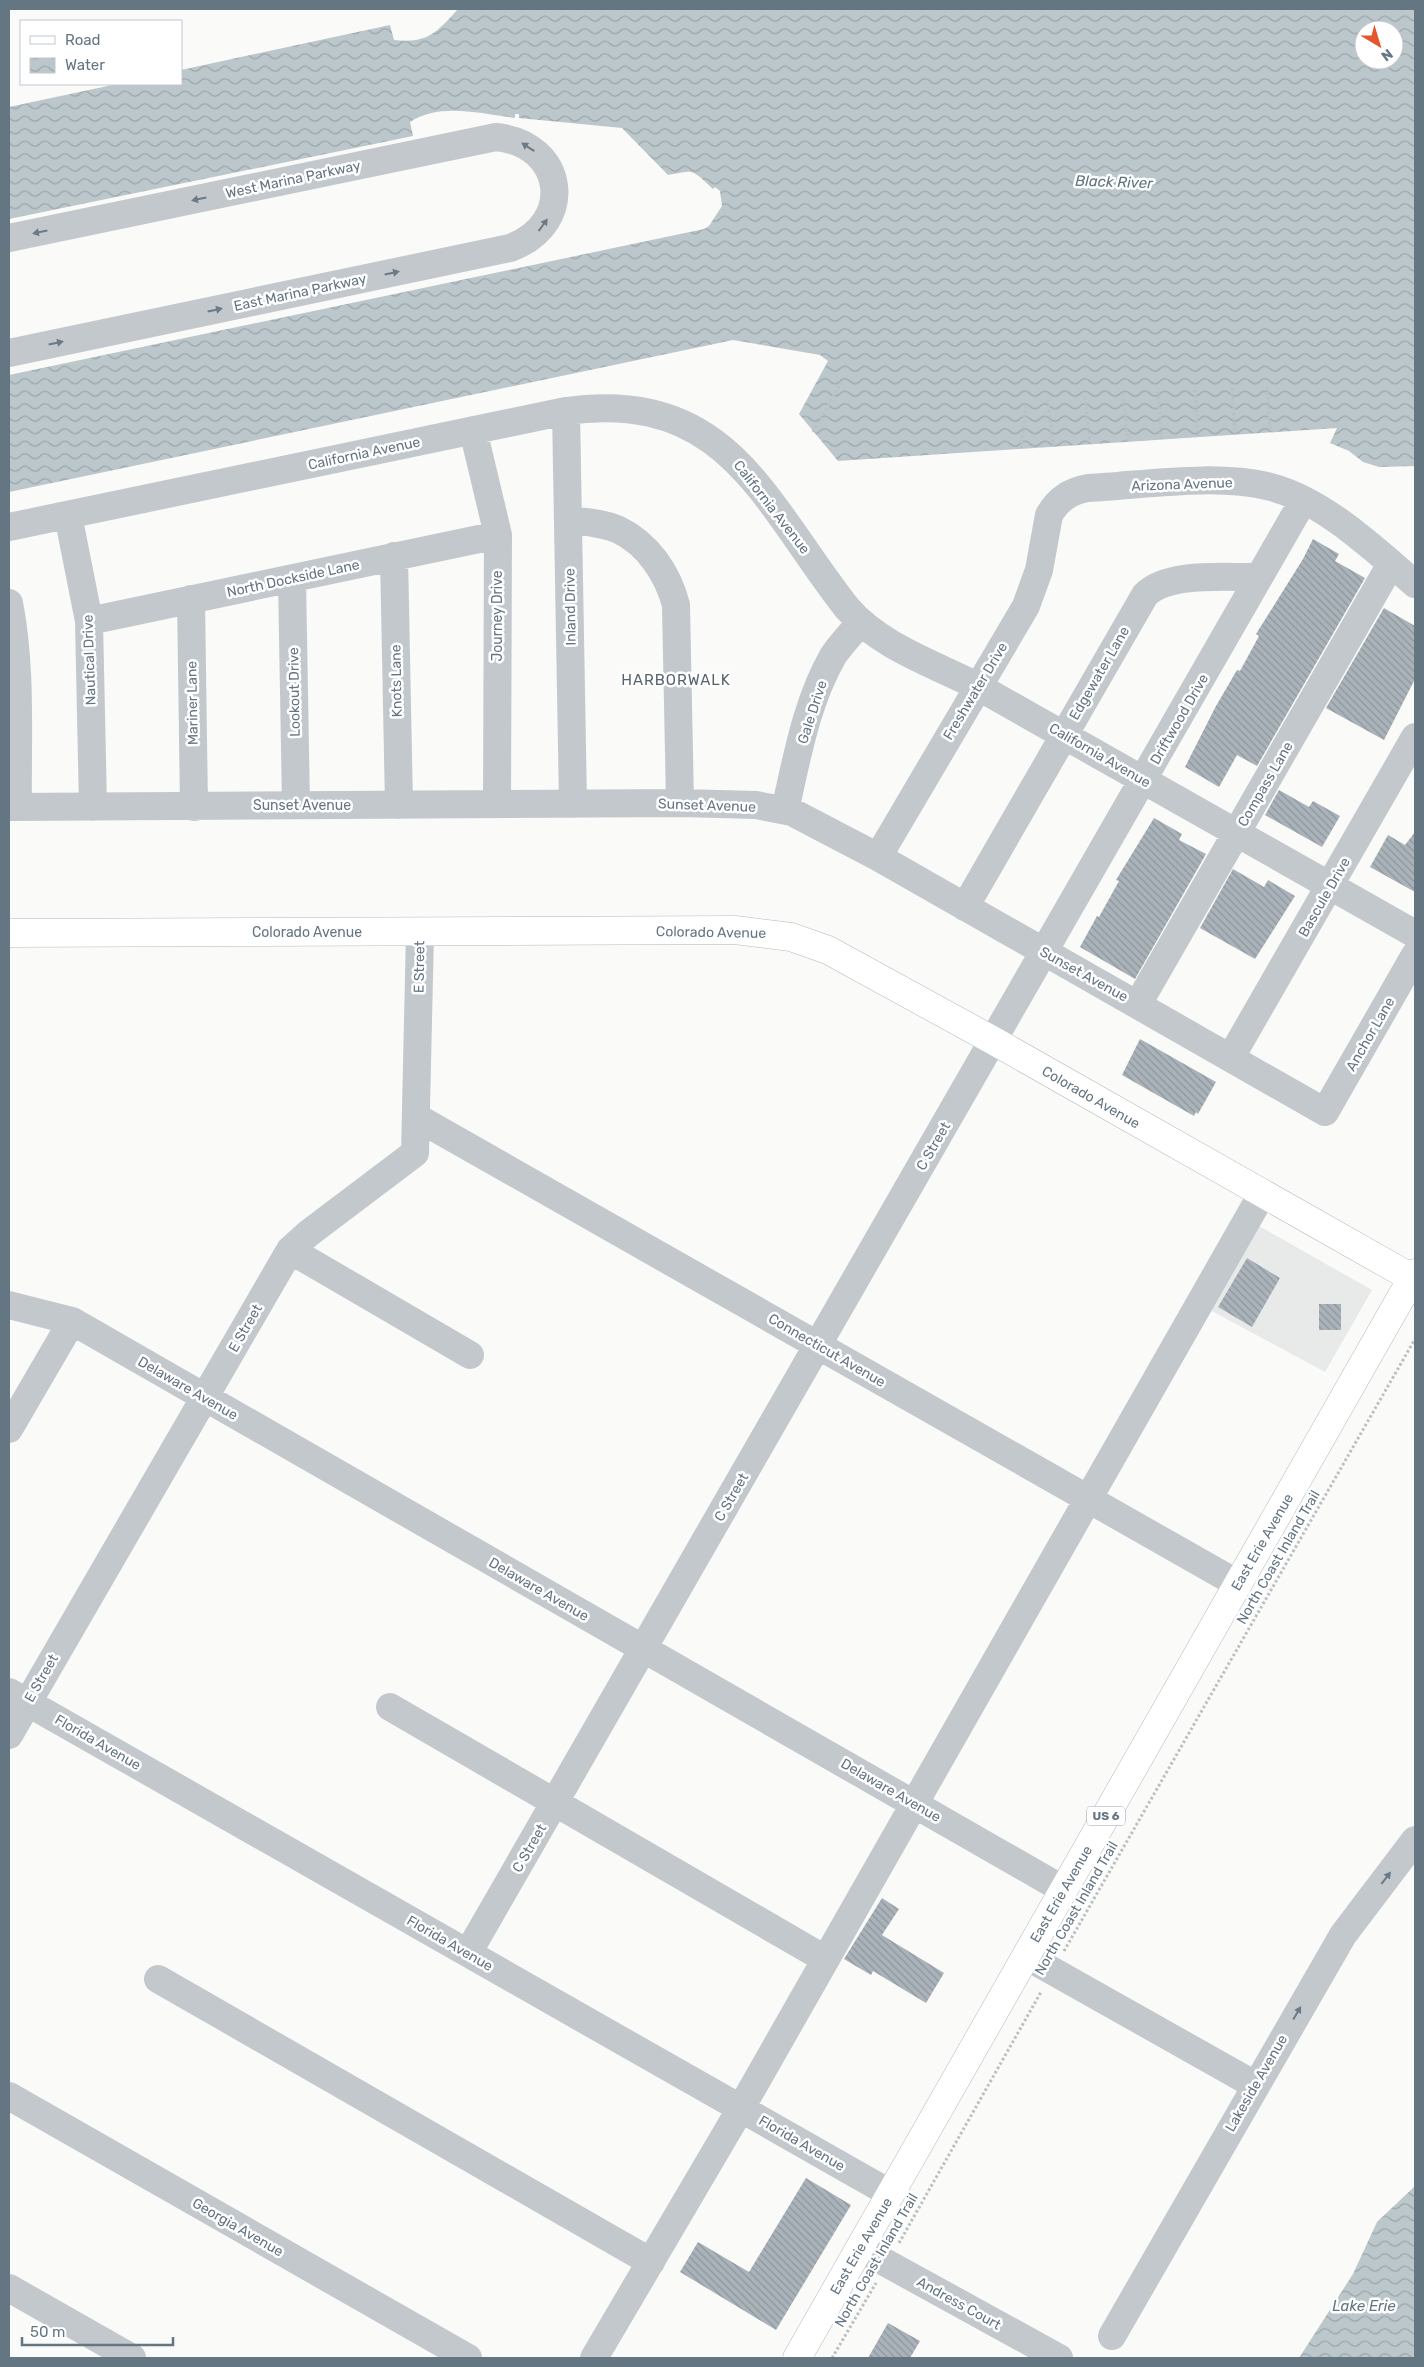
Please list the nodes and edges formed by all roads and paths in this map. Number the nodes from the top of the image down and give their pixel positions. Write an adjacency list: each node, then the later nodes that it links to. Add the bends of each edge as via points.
1 (554, 186): 2 (street, West Marina Parkway, one-way to 2, via 541,156 527,145 496,137); 3 (street, East Marina Parkway, one-way to 1, via 510,248 540,230 549,217)
2 (9, 238)
3 (9, 354)
4 (841, 383): 15 (path)
5 (1267, 387): 16 (path)
6 (1232, 388): 17 (path)
7 (1195, 390): 18 (path)
8 (1158, 392): 19 (path)
9 (1123, 394): 20 (path)
10 (1086, 397): 21 (path)
11 (1048, 400): 22 (path)
12 (1026, 403): 23 (path)
13 (566, 410): 14 (street, California Avenue); 27 (street, Inland Drive); 38 (street, California Avenue, via 613,407 642,411 685,424 714,440 765,494)
14 (473, 430): 25 (street, California Avenue); 29 (street, Journey Drive)
15 (813, 432)
16 (1270, 432)
17 (1235, 434)
18 (1198, 436)
19 (1161, 439)
20 (1128, 441)
21 (1090, 443)
22 (1053, 446)
23 (1021, 448)
24 (1303, 501): 26 (street, Arizona Avenue, via 1261,485 1188,482 1076,490 1060,500); 31 (street, Arizona Avenue, via 1345,526); 32 (street, Driftwood Drive)
25 (68, 515): 28 (street, California Avenue); 37 (street, Nautical Drive)
26 (1049, 515): 40 (street, Freshwater Drive, via 1030,595)
27 (569, 520): 44 (street, via 602,524 628,536 646,549 669,584 676,605); 46 (street, Inland Drive)
28 (9, 527)
29 (498, 536): 30 (street, North Dockside Lane); 45 (street, Journey Drive)
30 (394, 556): 33 (street, North Dockside Lane); 48 (street, Knots Lane)
31 (1391, 564): 34 (street, Arizona Avenue); 53 (street, Compass Lane)
32 (1260, 577): 41 (street, Edgewater Lane, via 1184,579 1149,591); 43 (street, Driftwood Drive)
33 (292, 579): 35 (street, North Dockside Lane); 47 (street, Lookout Drive)
34 (1415, 584)
35 (191, 599): 37 (street, North Dockside Lane); 51 (street, Mariner Lane)
36 (9, 604): 39 (street)
37 (89, 621): 50 (street, Nautical Drive)
38 (860, 623): 40 (street, California Avenue, via 890,643); 52 (street, Gale Drive, via 833,656 817,688)
39 (12, 636): 49 (street)
40 (978, 686): 41 (street, California Avenue); 54 (street, Freshwater Drive)
41 (1064, 735): 43 (street, California Avenue); 56 (street, Edgewater Lane)
42 (1415, 737): 55 (street, Bascule Drive)
43 (1143, 780): 53 (street, California Avenue); 60 (street, Driftwood Drive)
44 (680, 803): 46 (street, Sunset Avenue); 52 (street, Sunset Avenue, via 756,805)
45 (497, 804): 46 (street, Sunset Avenue); 48 (street, Sunset Avenue)
46 (573, 804)
47 (296, 805): 48 (street, Sunset Avenue); 51 (street, Sunset Avenue)
48 (399, 805)
49 (14, 807): 50 (street, Sunset Avenue)
50 (93, 807): 51 (street, Sunset Avenue)
51 (194, 807)
52 (784, 810): 54 (street, Sunset Avenue)
53 (1236, 833): 55 (street, California Avenue); 62 (street, Compass Lane)
54 (878, 857): 56 (street, Sunset Avenue)
55 (1330, 886): 59 (street, California Avenue); 64 (street, Bascule Drive)
56 (965, 907): 60 (street, Sunset Avenue)
57 (420, 932): 58 (main road, Colorado Avenue); 63 (main road, Colorado Avenue, via 735,930 791,937 828,950); 66 (street, E Street)
58 (9, 933)
59 (1415, 934)
60 (1044, 952): 62 (street, Sunset Avenue); 63 (street, Driftwood Drive)
61 (1415, 955): 65 (street, Anchor Lane)
62 (1138, 1004): 64 (street, Sunset Avenue)
63 (994, 1042): 67 (main road, Colorado Avenue); 73 (street, C Street)
64 (1231, 1057): 65 (street, Sunset Avenue)
65 (1325, 1112)
66 (416, 1117): 68 (street, E Street, via 415,1153); 73 (street, Connecticut Avenue)
67 (1262, 1194): 69 (main road, Colorado Avenue); 77 (street)
68 (290, 1250): 74 (street); 75 (street, E Street)
69 (1414, 1277): 78 (main road, East Erie Avenue / US 6)
70 (9, 1304): 71 (street, Delaware Avenue)
71 (72, 1321): 75 (street, Delaware Avenue); 76 (street)
72 (1415, 1339): 90 (path, North Coast Inland Trail)
73 (818, 1345): 77 (street, Connecticut Avenue); 79 (street, C Street)
74 (470, 1355)
75 (204, 1397): 79 (street, Delaware Avenue); 80 (street, E Street)
76 (9, 1430)
77 (1087, 1500): 78 (street, Connecticut Avenue); 84 (street)
78 (1238, 1584): 86 (main road, East Erie Avenue / US 6)
79 (642, 1649): 83 (street, C Street); 84 (street, Delaware Avenue)
80 (18, 1697): 82 (street, E Street); 87 (street, Florida Avenue)
81 (390, 1707): 83 (street)
82 (9, 1735)
83 (555, 1801): 87 (street, C Street); 89 (street)
84 (913, 1802): 86 (street, Delaware Avenue); 89 (street)
85 (1415, 1840): 92 (street, Lakeside Avenue, one-way to 85, via 1343,1935)
86 (1064, 1890): 88 (main road, East Erie Avenue / US 6)
87 (468, 1953): 94 (street, Florida Avenue)
88 (1026, 1956): 90 (street); 95 (main road, East Erie Avenue / US 6)
89 (824, 1959): 94 (street)
90 (1053, 1971): 92 (street); 98 (path, North Coast Inland Trail)
91 (158, 1979): 97 (street)
92 (1255, 2085): 100 (street, Lakeside Avenue)
93 (9, 2096): 102 (street, Georgia Avenue)
94 (740, 2108): 95 (street, Florida Avenue); 97 (street)
95 (891, 2194): 96 (main road, East Erie Avenue / US 6)
96 (859, 2248): 98 (street, Andress Court); 104 (main road, East Erie Avenue / US 6)
97 (651, 2262): 103 (street)
98 (887, 2264): 105 (path, North Coast Inland Trail); 106 (street, Andress Court)
99 (9, 2288): 101 (street)
100 (1112, 2336)
101 (132, 2358)
102 (468, 2358)
103 (594, 2358)
104 (796, 2358)
105 (832, 2358)
106 (1059, 2358)

